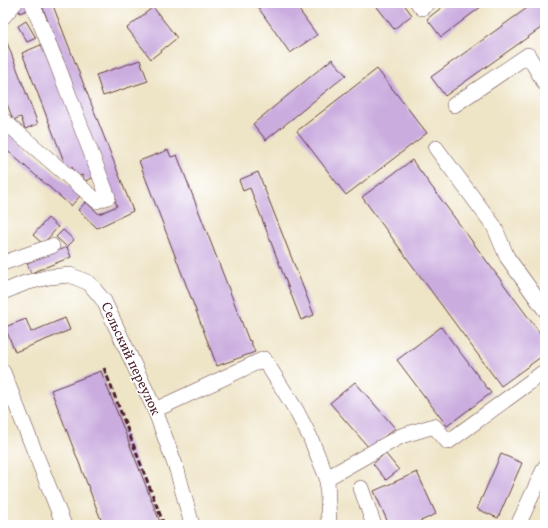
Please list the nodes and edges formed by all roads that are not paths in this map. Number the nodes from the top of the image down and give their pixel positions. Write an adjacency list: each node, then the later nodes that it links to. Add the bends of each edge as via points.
1 (15, 3): 5 (street)
2 (32, 3): 8 (street, via 108,197 97,202)
3 (418, 3): 4 (street, via 422,8)
4 (428, 3)
5 (3, 17)
6 (545, 84): 7 (street, via 528,55)
7 (454, 105)
8 (3, 120)
9 (436, 148): 13 (street, via 494,226 507,257)
10 (52, 246): 11 (street)
11 (3, 263)
12 (3, 292): 16 (street, Сельский переулок, via 49,277 70,275 89,283 104,301)
13 (545, 310)
14 (545, 371): 18 (street, via 448,442 434,426 402,436)
15 (3, 372): 20 (street)
16 (155, 410): 18 (street, via 264,359 296,410); 21 (street, Сельский переулок, via 177,470)
17 (545, 468): 24 (street)
18 (327, 478): 22 (street)
19 (361, 488): 23 (street)
20 (64, 525)
21 (192, 525)
22 (329, 525)
23 (374, 525)
24 (518, 525)

